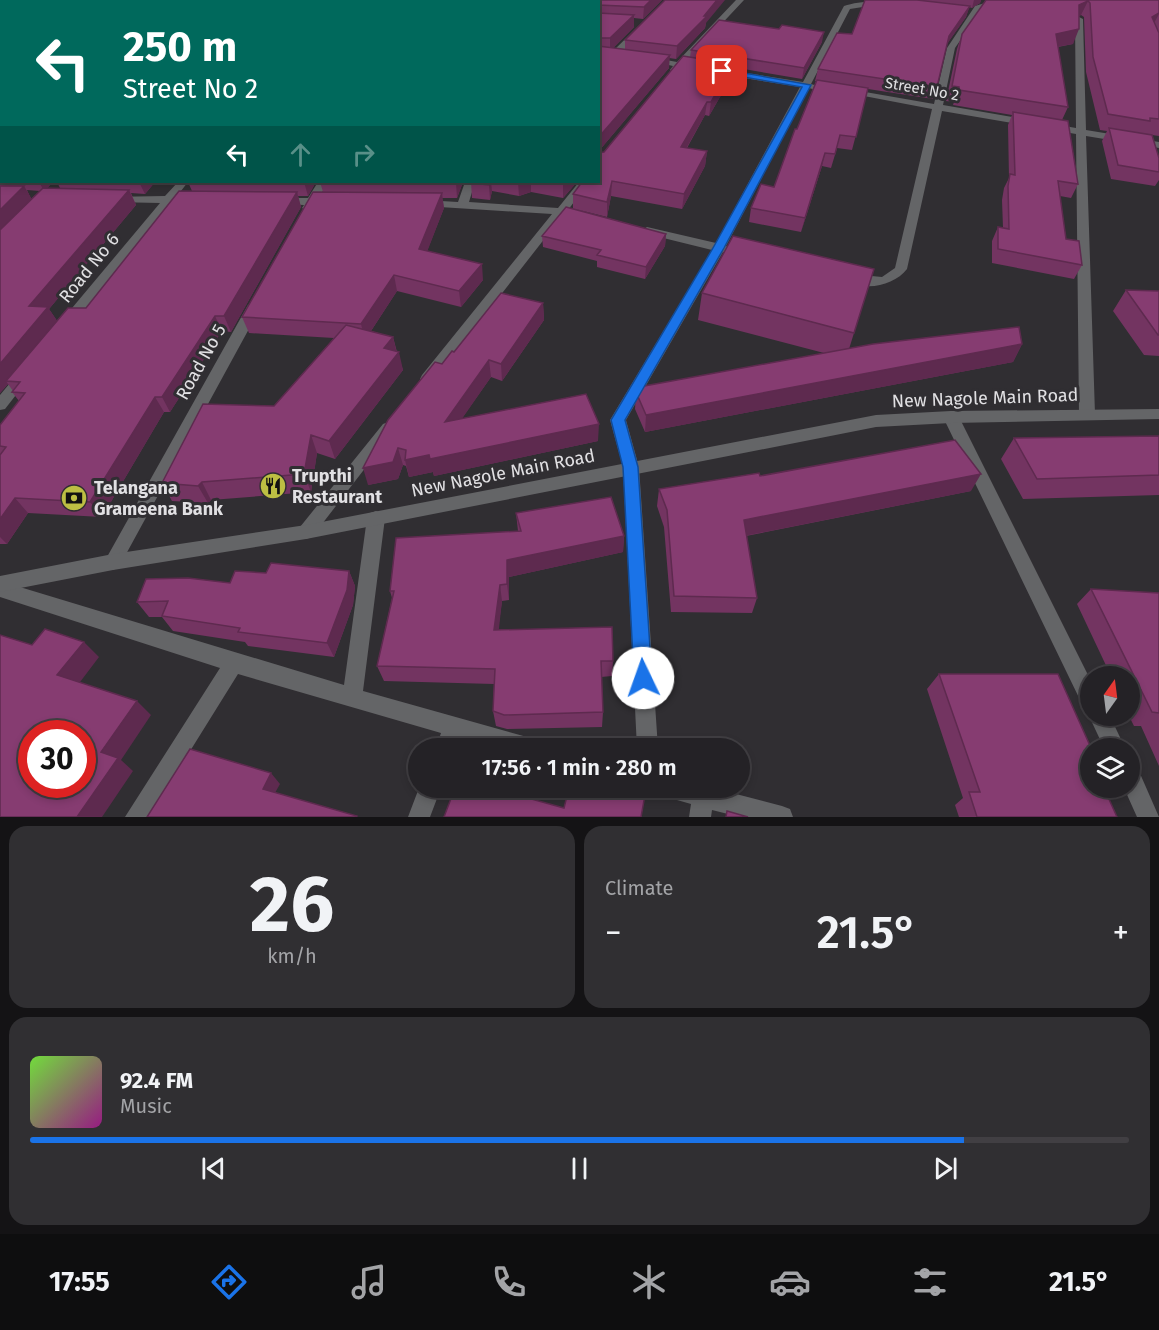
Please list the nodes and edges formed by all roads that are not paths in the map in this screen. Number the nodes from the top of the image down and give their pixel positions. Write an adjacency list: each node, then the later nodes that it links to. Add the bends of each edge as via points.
1 (669, 0): 9 (street)
2 (740, 0): 12 (street)
3 (999, 0): 6 (street)
4 (898, 4): 14 (street, via 875,2 847,8)
5 (964, 12): 6 (street)
6 (975, 13): 17 (street, via 951,48)
7 (1079, 19): 18 (street)
8 (633, 23): 9 (street)
9 (645, 23): 10 (street, via 610,55)
10 (625, 56)
11 (636, 58): 12 (street)
12 (679, 64): 13 (street); 14 (street)
13 (665, 82)
14 (807, 85): 15 (street); 36 (street)
15 (829, 89)
16 (840, 91): 17 (street, Street No 2)
17 (938, 107): 18 (street, Street No 2); 38 (street, via 901,268 893,279 882,282)
18 (1081, 132): 19 (street, Street No 2); 45 (street)
19 (1159, 145)
20 (182, 183): 25 (street, Road No 6)
21 (321, 183): 28 (street)
22 (470, 183): 31 (street)
23 (583, 183): 32 (street)
24 (102, 198): 25 (street)
25 (168, 200): 26 (street); 40 (street, Road No 6)
26 (204, 200)
27 (264, 201): 28 (street)
28 (312, 201): 29 (street); 34 (street)
29 (335, 202)
30 (417, 203): 31 (street)
31 (464, 203): 32 (street)
32 (559, 211): 33 (street); 42 (street)
33 (594, 219)
34 (300, 222)
35 (639, 230): 36 (street)
36 (719, 248): 37 (street); 48 (street, via 618,420)
37 (754, 256)
38 (834, 274)
39 (261, 294): 51 (street, Road No 5)
40 (61, 331)
41 (30, 368): 43 (street)
42 (414, 394)
43 (0, 405)
44 (400, 413): 50 (street)
45 (1087, 414): 46 (street, New Nagole Main Road); 47 (street, New Nagole Main Road)
46 (1159, 414)
47 (951, 417): 48 (street, New Nagole Main Road, via 876,421); 55 (street)
48 (631, 467): 49 (street, New Nagole Main Road); 60 (street)
49 (376, 518): 50 (street, New Nagole Main Road); 56 (street)
50 (306, 532): 51 (street, New Nagole Main Road)
51 (113, 562): 52 (street, New Nagole Main Road)
52 (0, 584)
53 (0, 589): 54 (street)
54 (234, 663): 56 (street); 65 (street)
55 (1080, 679)
56 (352, 699): 57 (street)
57 (454, 729): 58 (street); 59 (street)
58 (450, 738)
59 (489, 738)
60 (646, 738)
61 (426, 798): 66 (street)
62 (688, 798): 64 (street)
63 (1140, 798): 68 (street)
64 (702, 806): 67 (street)
65 (136, 817)
66 (418, 817)
67 (782, 817)
68 (1149, 817)

